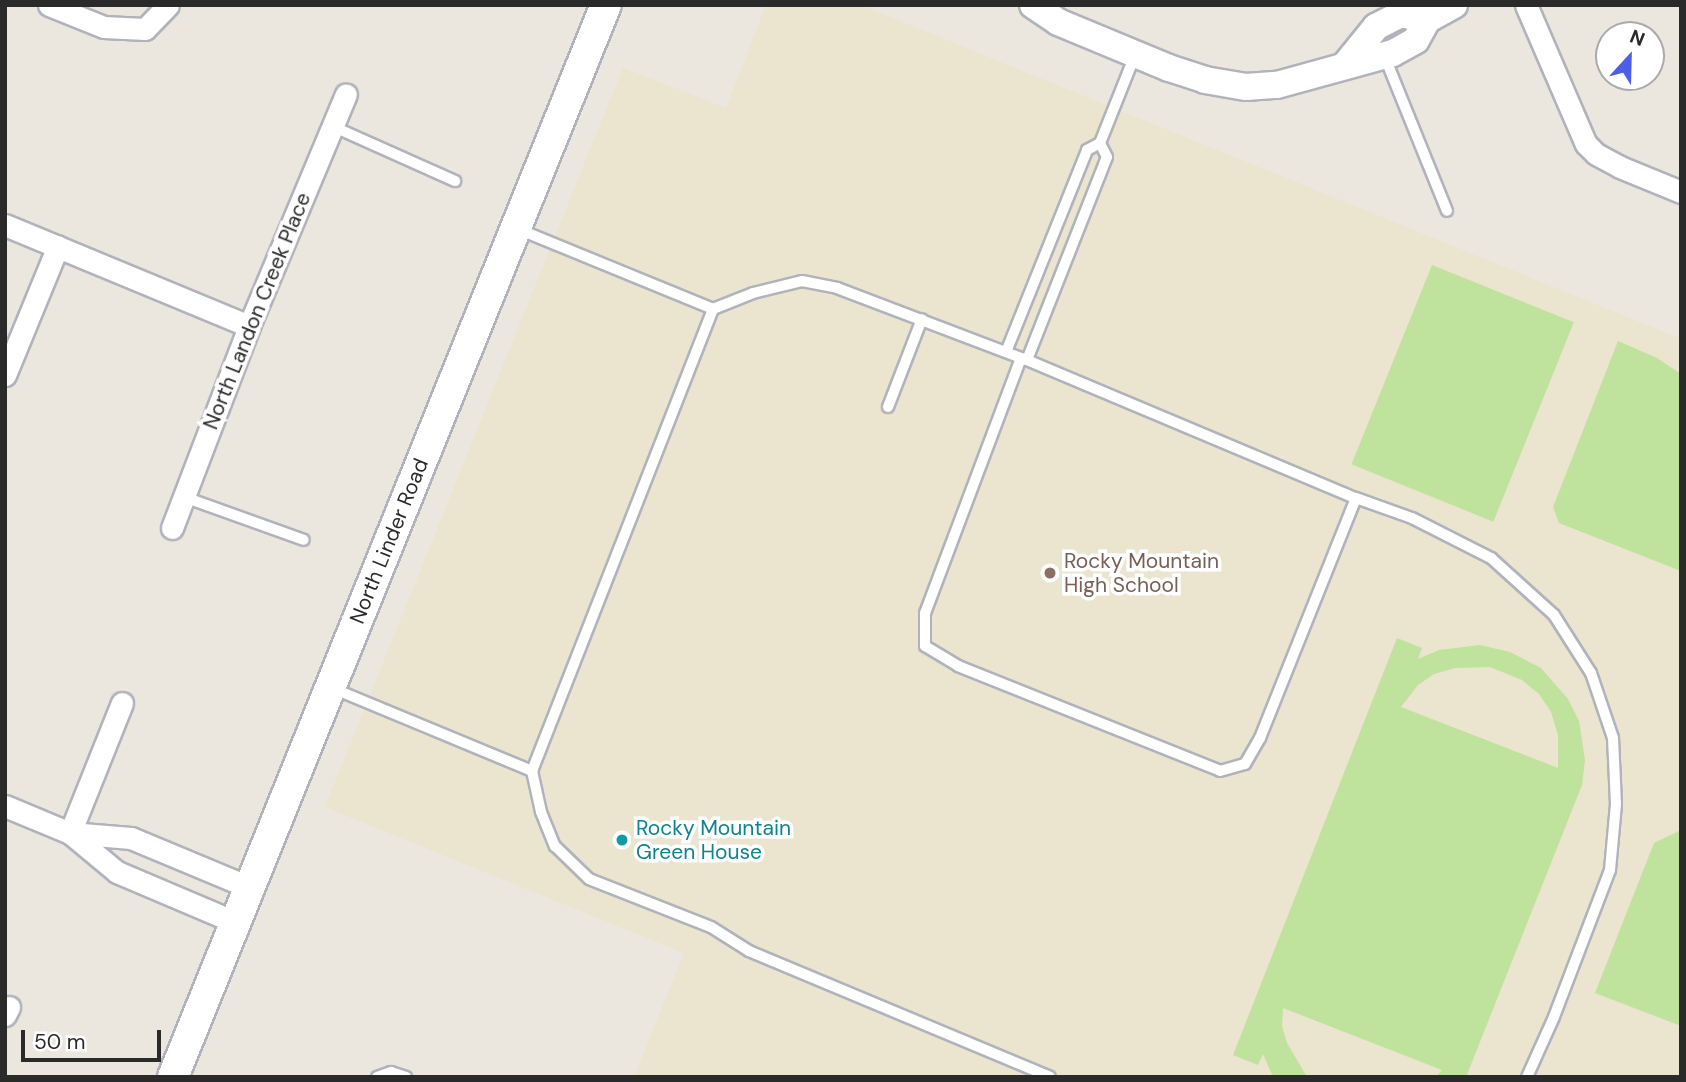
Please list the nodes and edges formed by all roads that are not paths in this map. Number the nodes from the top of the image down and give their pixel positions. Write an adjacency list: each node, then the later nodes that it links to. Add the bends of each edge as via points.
1 (49, 5): 2 (street, via 104,27 145,29)
2 (168, 5)
3 (606, 5): 18 (main road, North Linder Road)
4 (1033, 5): 8 (street, via 1058,22)
5 (1454, 5): 7 (street)
6 (1526, 5): 15 (street, via 1587,144 1620,167)
7 (1427, 20): 9 (street, via 1416,40); 10 (street, via 1401,14 1376,27)
8 (1135, 55): 10 (street, via 1205,80 1246,87 1277,85); 13 (lane)
9 (1384, 55): 10 (street); 16 (lane)
10 (1346, 64)
11 (346, 94): 12 (street, North Landon Creek Place)
12 (332, 126): 14 (lane); 22 (street, North Landon Creek Place)
13 (1100, 142): 23 (lane, via 1087,150); 24 (lane, via 1107,157)
14 (455, 181)
15 (1681, 192)
16 (1447, 211)
17 (5, 225): 19 (street)
18 (516, 228): 20 (lane); 31 (main road, North Linder Road)
19 (58, 246): 22 (street); 25 (street)
20 (713, 309): 21 (lane, via 802,281 837,288); 33 (lane)
21 (922, 319): 23 (lane); 26 (lane)
22 (249, 326): 27 (street, North Landon Creek Place)
23 (1006, 352): 24 (lane)
24 (1024, 359): 28 (lane); 28 (lane, via 925,613 925,646 958,666 1220,771 1245,764 1260,738)
25 (5, 374)
26 (888, 407)
27 (184, 497): 29 (street, North Landon Creek Place); 30 (lane)
28 (1356, 498): 42 (lane, via 1412,518 1491,558 1554,615 1591,673 1614,738 1616,804 1610,870)
29 (172, 528)
30 (304, 540)
31 (330, 687): 33 (lane); 36 (main road, North Linder Road)
32 (122, 703): 35 (street)
33 (531, 771): 41 (lane, via 555,846 589,879 711,927 749,951)
34 (5, 806): 35 (street)
35 (70, 833): 36 (street, via 131,838); 37 (street, via 117,872)
36 (249, 887): 37 (main road, North Linder Road)
37 (234, 922): 38 (main road, North Linder Road)
38 (173, 1077)
39 (377, 1077): 40 (lane, via 391,1072)
40 (406, 1077)
41 (1050, 1077)
42 (1527, 1077)

